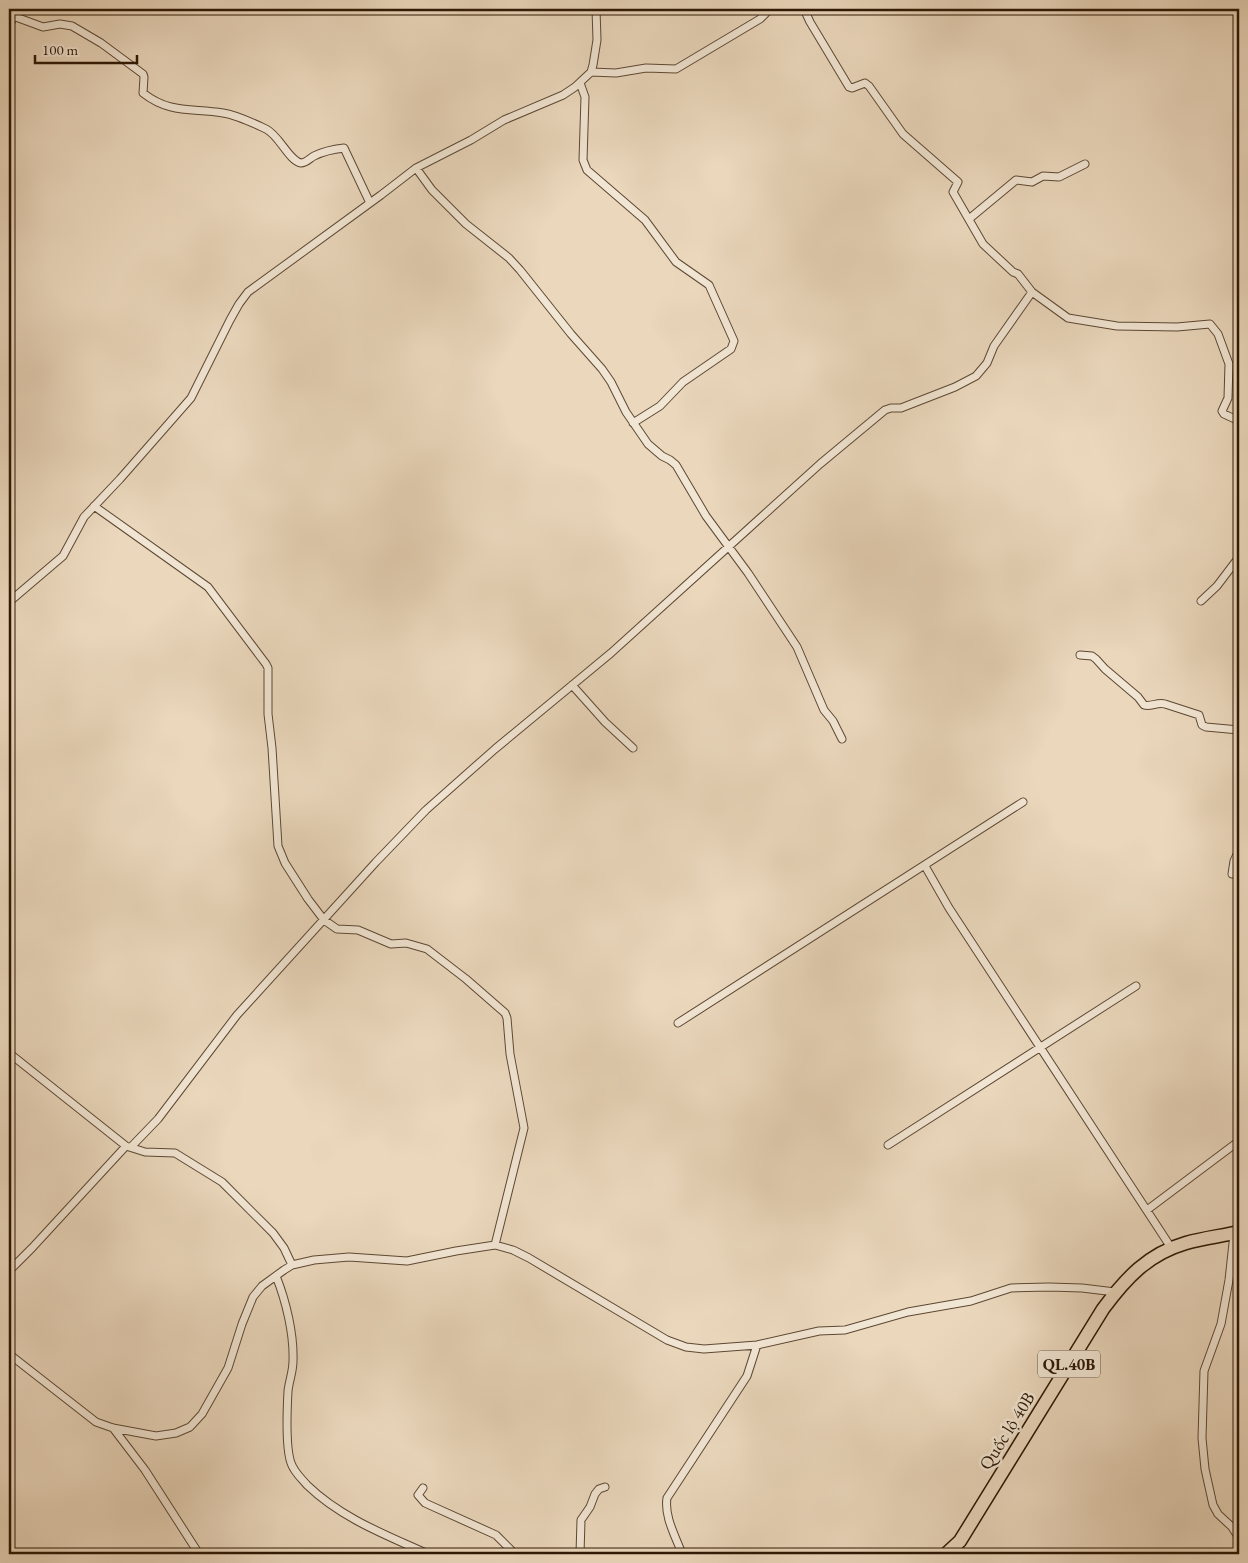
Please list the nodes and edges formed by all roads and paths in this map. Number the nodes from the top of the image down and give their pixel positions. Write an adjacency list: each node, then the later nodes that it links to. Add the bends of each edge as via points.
1 (596, 9): 6 (street, via 596,48)
2 (770, 9): 6 (street, via 760,19 676,69)
3 (804, 9): 11 (street, via 849,87 865,83 870,86 903,134 958,182 953,192)
4 (14, 13): 5 (street); 10 (street, via 43,27 72,26 102,43 142,74 143,93 160,104 174,109 229,114 266,129 299,162 344,148)
5 (9, 29)
6 (591, 72): 7 (street)
7 (580, 83): 9 (street, via 563,95 504,120); 14 (street, via 585,97 583,160 586,170 644,220 676,262 709,285 734,341 731,349 683,382 660,406)
8 (1085, 164): 11 (street, via 1059,177 1043,176 1032,182 1016,180)
9 (416, 168): 10 (street); 14 (street, via 432,190 466,224 509,258 525,276 602,369)
10 (370, 203): 15 (street, via 248,292 230,320 191,398)
11 (969, 219): 12 (street, via 983,244 1018,274)
12 (1032, 292): 13 (street, via 1062,315 1074,319 1145,327 1210,324 1218,334 1229,364 1228,398 1222,411); 16 (street, via 976,376 901,408 885,410)
13 (1239, 422)
14 (633, 424): 16 (street, via 648,444 676,465)
15 (94, 506): 18 (street, via 80,523 63,556); 29 (street, via 208,587 266,664 278,846 285,863)
16 (728, 548): 21 (street); 23 (street, via 748,572 797,647 824,710)
17 (1239, 558): 19 (street)
18 (10, 598)
19 (1201, 601)
20 (1080, 655): 22 (street, via 1096,659 1144,705 1165,704 1199,715 1206,727)
21 (572, 684): 24 (street); 29 (street, via 426,810)
22 (1239, 730)
23 (842, 739)
24 (633, 748)
25 (1023, 802): 27 (street)
26 (1239, 850): 28 (street)
27 (925, 866): 31 (street); 32 (street, via 948,908)
28 (1232, 874)
29 (324, 920): 36 (street, via 237,1014 158,1119); 39 (street, via 337,929 358,930 386,943 427,949 505,1013 524,1128)
30 (1136, 986): 32 (street)
31 (678, 1023)
32 (1040, 1048): 35 (street); 37 (street)
33 (9, 1053): 36 (street)
34 (1239, 1141): 37 (street)
35 (888, 1146)
36 (129, 1147): 41 (street, via 152,1153 175,1153 222,1182 273,1233); 42 (street)
37 (1147, 1210): 40 (street)
38 (1236, 1233): 40 (highway, Quốc lộ 40B / QL.40B, via 1185,1243); 50 (street, via 1221,1324 1204,1371 1202,1438 1213,1505)
39 (495, 1245): 41 (street, via 408,1261 349,1257); 45 (street, via 529,1258 677,1345 704,1349)
40 (1172, 1249): 44 (highway, Quốc lộ 40B / QL.40B, via 1150,1258)
41 (292, 1265): 43 (street)
42 (9, 1271)
43 (276, 1276): 47 (street, via 253,1297 222,1381 190,1427 156,1436); 53 (street, via 284,1294 293,1347 288,1389 288,1450 294,1469 317,1494 354,1520)
44 (1115, 1292): 45 (street, via 1082,1288 1011,1288 971,1301 908,1312 845,1330 819,1331); 57 (highway, Quốc lộ 40B / QL.40B, via 960,1541)
45 (757, 1345): 56 (street, via 747,1376 667,1498 666,1509)
46 (9, 1354): 47 (street, via 89,1418)
47 (113, 1428): 52 (street, via 145,1470)
48 (605, 1487): 55 (street, via 595,1494 581,1520)
49 (423, 1488): 54 (street, via 418,1495 425,1503 496,1535)
50 (1239, 1538)
51 (1239, 1551): 58 (street)
52 (199, 1554)
53 (428, 1554)
54 (514, 1554)
55 (580, 1554)
56 (682, 1554)
57 (946, 1554)
58 (1233, 1554)

